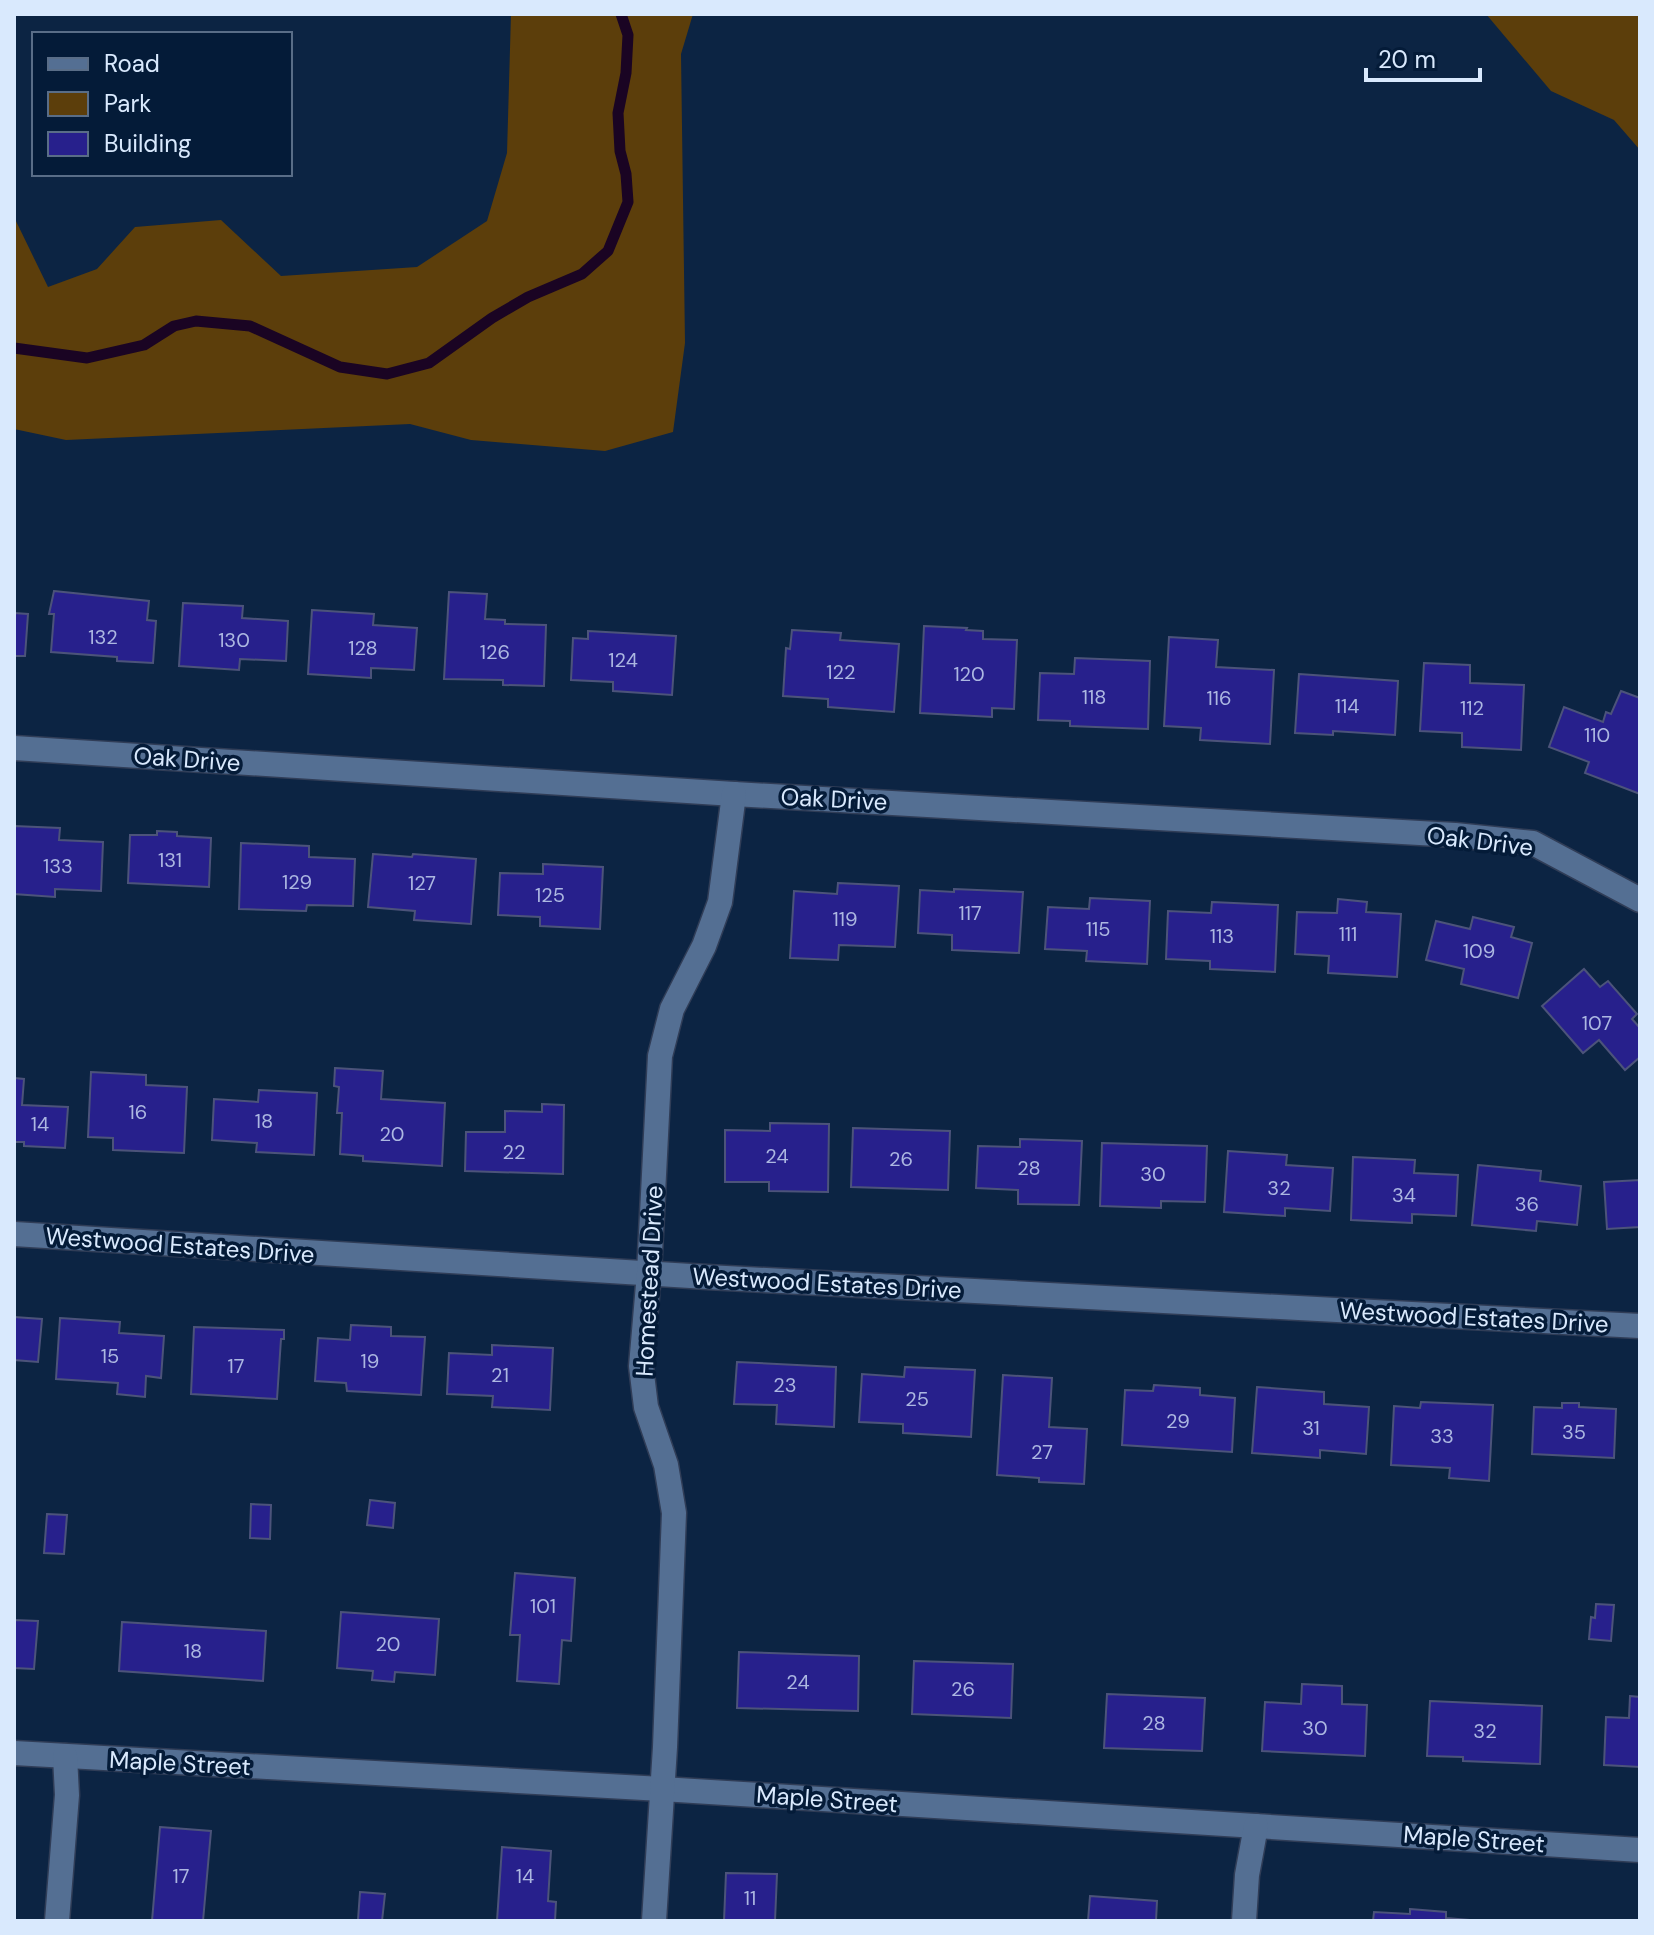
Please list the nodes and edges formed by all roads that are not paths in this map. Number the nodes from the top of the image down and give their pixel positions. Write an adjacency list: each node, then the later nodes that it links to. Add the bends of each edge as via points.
1 (14, 748): 2 (street, Oak Drive)
2 (734, 794): 3 (street, Oak Drive, via 1533,843); 5 (street, Homestead Drive, via 720,902 672,1009 660,1056)
3 (1640, 900)
4 (14, 1234): 5 (street, Westwood Estates Drive)
5 (649, 1273): 6 (street, Westwood Estates Drive); 9 (street, Homestead Drive, via 641,1366 646,1407 666,1465 674,1513)
6 (1640, 1326)
7 (14, 1753): 8 (street, Maple Street)
8 (65, 1756): 9 (street, Maple Street); 12 (street)
9 (662, 1789): 10 (street, Maple Street); 13 (street, Homestead Drive)
10 (1256, 1826): 11 (street, Maple Street); 14 (street)
11 (1640, 1850)
12 (57, 1921)
13 (654, 1921)
14 (1244, 1921)

